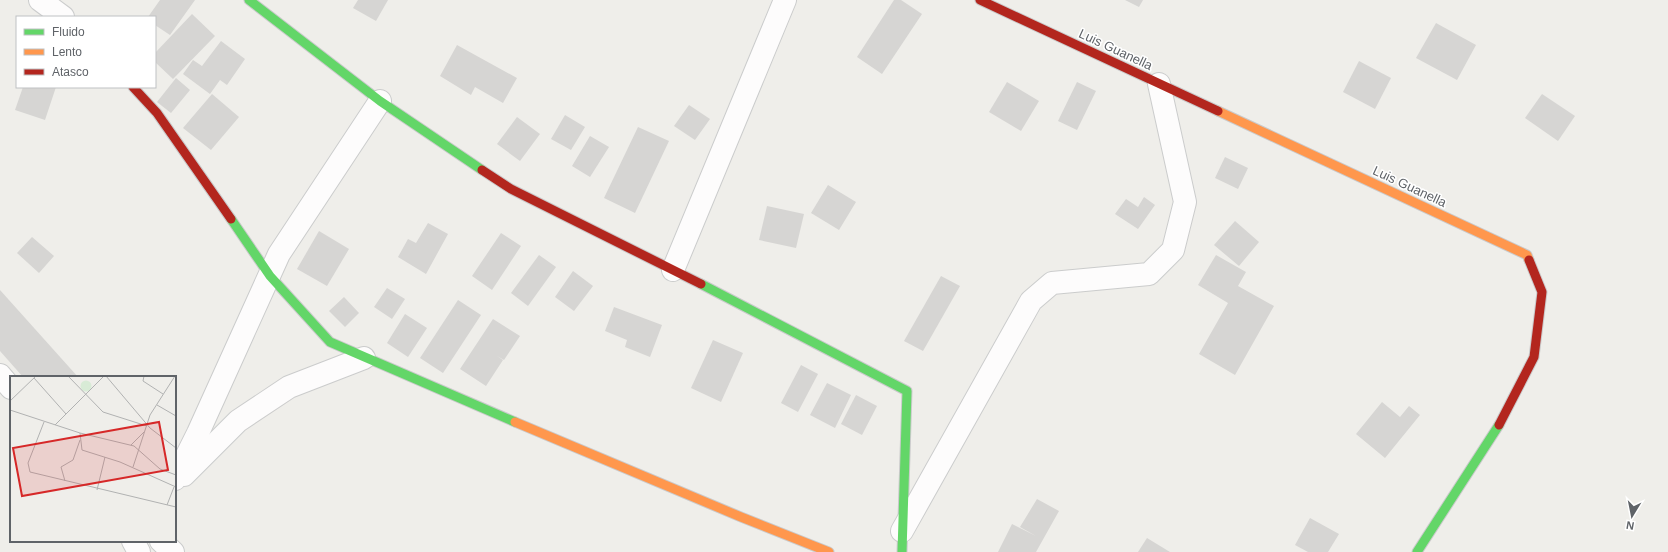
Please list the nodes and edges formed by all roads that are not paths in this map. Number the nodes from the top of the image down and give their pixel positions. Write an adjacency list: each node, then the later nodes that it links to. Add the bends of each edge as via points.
1 (40, 0): 5 (street)
2 (249, 0): 8 (street)
3 (786, 0): 9 (street)
4 (980, 0): 6 (street, Luis Guanella)
5 (62, 16)
6 (1159, 84): 16 (street, via 1185,202 1173,250 1149,274 1052,283 1031,301); 21 (street, Luis Guanella, via 1527,255 1542,292 1534,357 1507,412)
7 (135, 88): 10 (street, via 157,113)
8 (380, 101): 9 (street, via 511,189); 10 (street, via 279,254)
9 (673, 270): 16 (street, via 906,391)
10 (270, 276): 11 (street, via 330,342); 14 (street)
11 (364, 358): 15 (street, via 289,387 238,421); 19 (street)
12 (0, 376): 13 (street)
13 (10, 387)
14 (176, 477)
15 (176, 483)
16 (902, 531): 20 (street)
17 (162, 542): 18 (street)
18 (173, 552)
19 (829, 552)
20 (902, 552)
21 (1417, 552)

